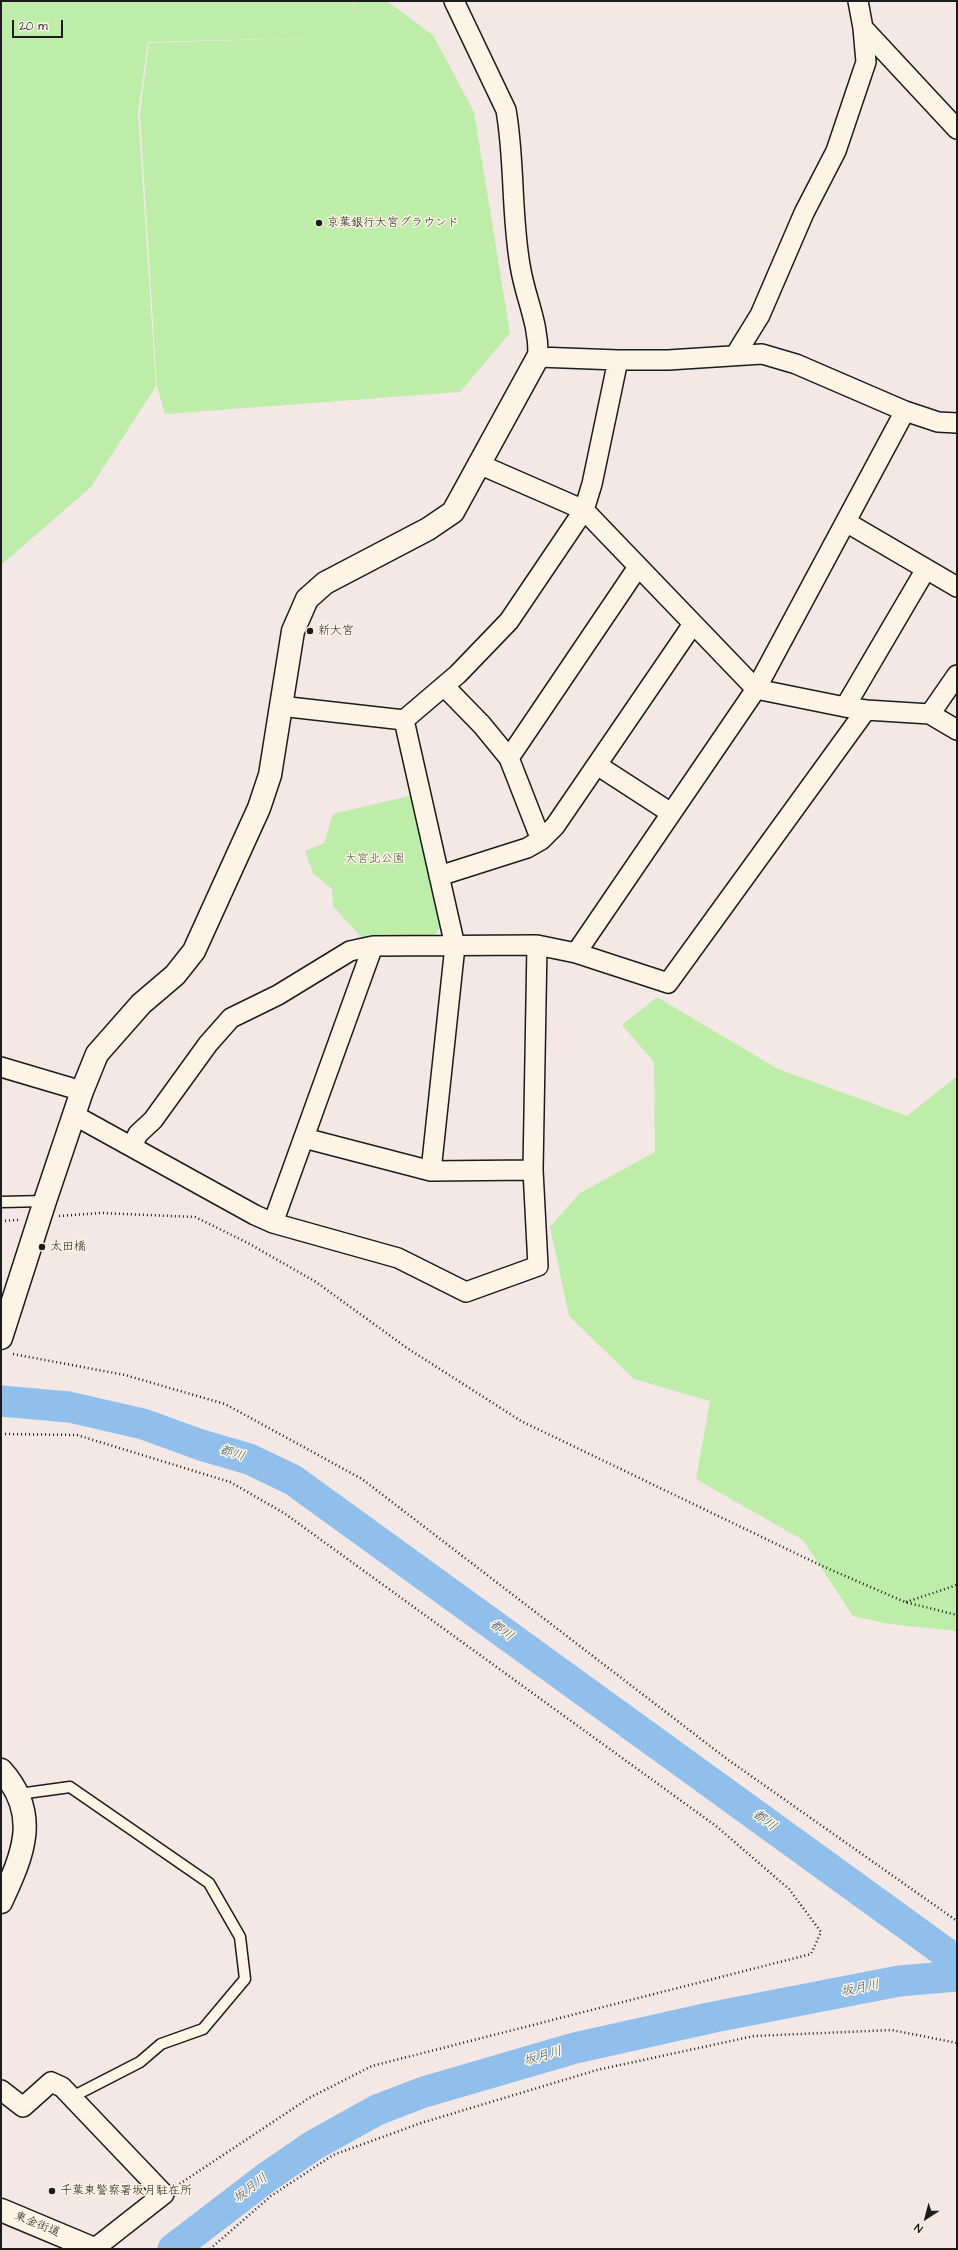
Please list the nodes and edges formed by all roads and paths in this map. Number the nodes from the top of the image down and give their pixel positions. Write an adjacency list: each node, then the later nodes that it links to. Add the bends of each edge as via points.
1 (454, 1): 6 (street, via 506,110 510,130 514,224 520,266 538,336)
2 (858, 1): 3 (street)
3 (863, 28): 4 (street); 5 (street, via 866,62 836,151 804,213 760,315)
4 (957, 129)
5 (736, 354): 7 (street, via 668,360); 8 (street, via 762,354 796,364)
6 (538, 357): 7 (street); 10 (main road)
7 (618, 360): 11 (street, via 592,484)
8 (905, 411): 9 (street, via 938,422); 12 (street)
9 (957, 423)
10 (481, 465): 11 (street); 20 (main road, via 453,512 428,529 325,583 308,599 293,631)
11 (584, 510): 13 (street); 18 (street, via 509,621)
12 (846, 522): 14 (street); 19 (street)
13 (638, 567): 16 (street); 26 (street)
14 (926, 569): 15 (street); 21 (street)
15 (957, 587)
16 (693, 624): 19 (street); 27 (street)
17 (957, 675): 23 (street)
18 (444, 686): 24 (street); 26 (street, via 482,725)
19 (756, 688): 21 (street); 28 (street)
20 (280, 706): 24 (street); 36 (main road, via 270,775 259,808 194,951 174,975 141,1004 97,1054)
21 (845, 708): 22 (street)
22 (866, 710): 23 (street); 34 (street, via 668,983)
23 (930, 714): 25 (street)
24 (404, 720): 30 (street)
25 (957, 730)
26 (509, 758): 29 (street)
27 (597, 765): 28 (street); 29 (street, via 555,826)
28 (671, 813): 34 (street)
29 (541, 840): 30 (street, via 527,848)
30 (439, 876): 33 (street)
31 (537, 945): 33 (street); 34 (street); 40 (street)
32 (373, 946): 33 (street); 38 (street); 39 (street, via 350,951 278,995 231,1018 208,1044 153,1120 138,1134)
33 (455, 946): 41 (street)
34 (576, 953)
35 (1, 1067): 36 (street)
36 (82, 1091): 37 (main road)
37 (74, 1115): 39 (street); 43 (main road)
38 (304, 1138): 41 (street); 44 (street)
39 (132, 1146): 44 (street)
40 (533, 1170): 41 (street); 44 (street, via 538,1266 466,1292 398,1258)
41 (431, 1172)
42 (1, 1202): 43 (lane)
43 (42, 1209): 45 (main road); 48 (path, via 194,1217 248,1242 316,1282 407,1348 521,1421)
44 (273, 1223)
45 (5, 1345): 53 (path, via 125,1375 225,1404 362,1479 727,1759)
46 (1, 1434): 57 (path, via 77,1435 230,1482 284,1513 716,1826 789,1889 821,1932 811,1954 372,2066 309,2098)
47 (957, 1586): 48 (path)
48 (905, 1602): 49 (path)
49 (957, 1615)
50 (1, 1770): 51 (main road)
51 (19, 1794): 52 (main road, via 24,1820 24,1839 19,1864); 56 (lane, via 70,1786 209,1883 240,1938 245,1979 203,2028 161,2044 140,2062)
52 (2, 1900)
53 (957, 1921)
54 (957, 2043): 60 (path, via 892,2030 754,2036 597,2070 421,2123 333,2155 271,2196)
55 (1, 2090): 56 (street, via 23,2107 51,2082 62,2087)
56 (72, 2097): 57 (street)
57 (164, 2194): 59 (street)
58 (1, 2210): 59 (main road, 東金街道)
59 (94, 2249)
60 (210, 2249)

